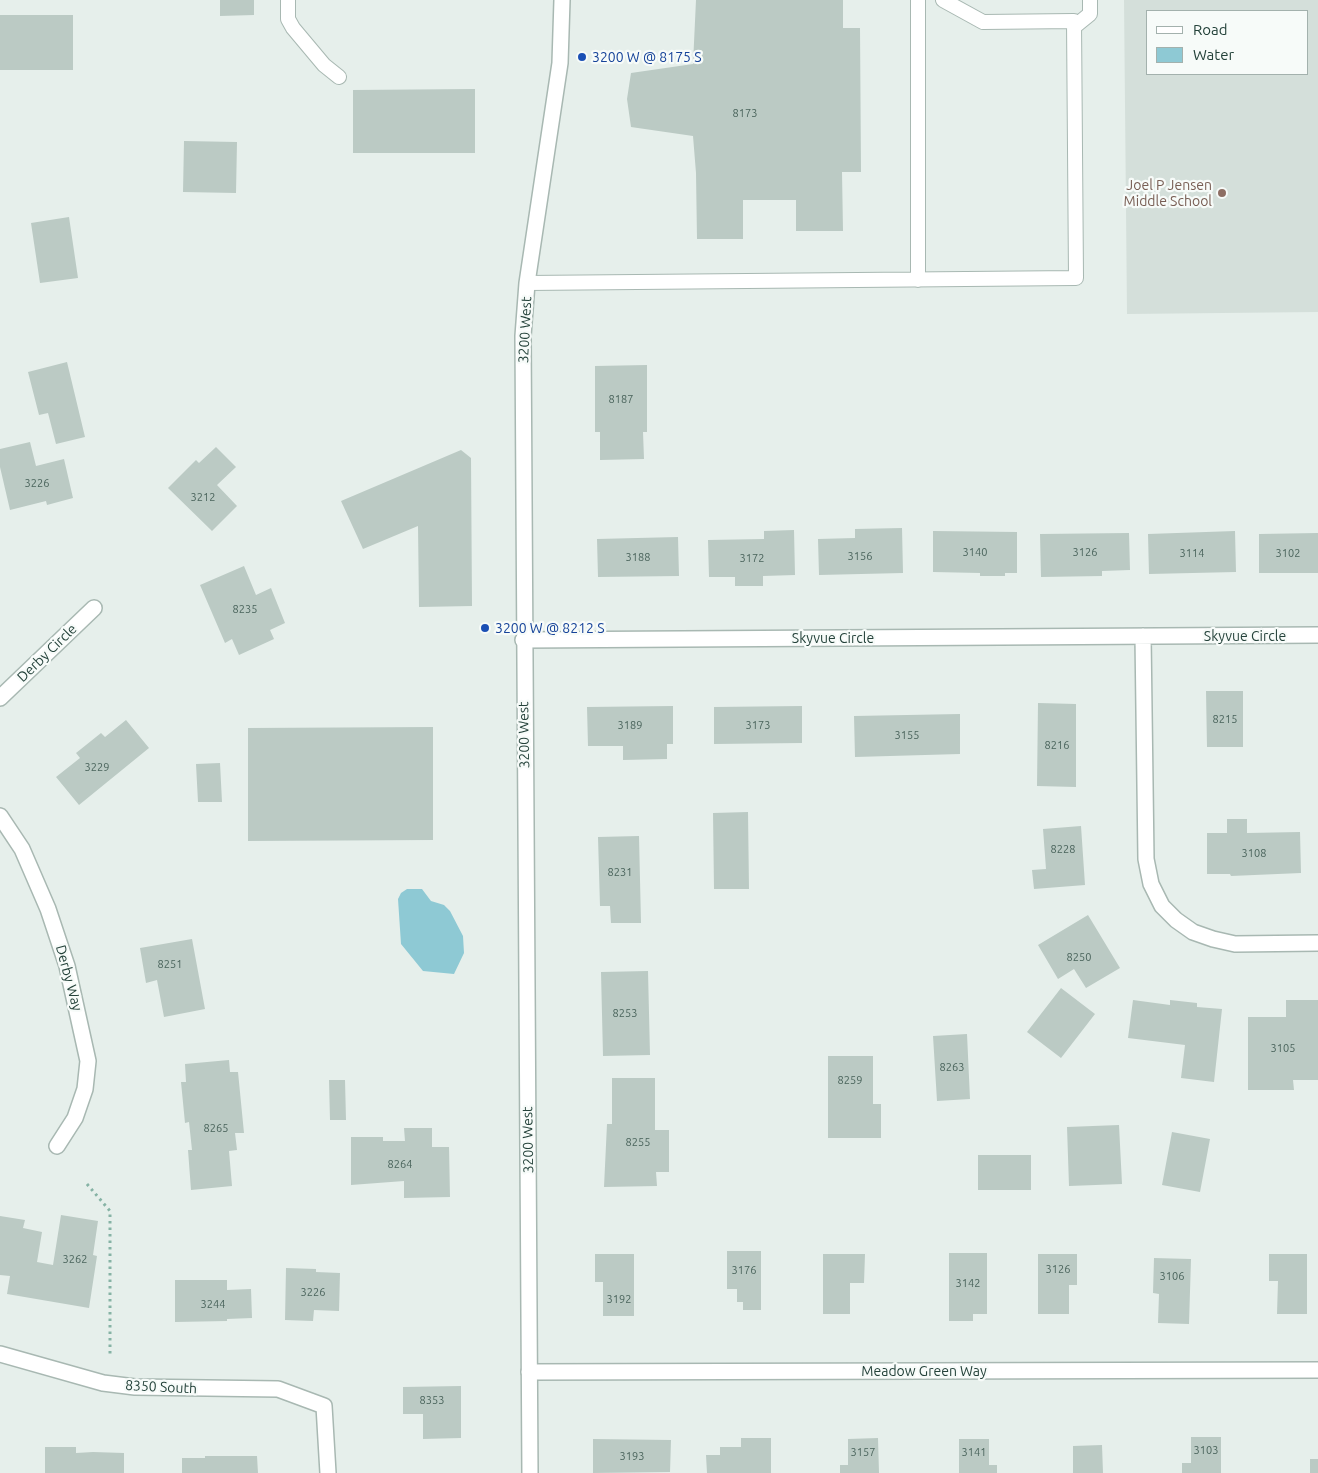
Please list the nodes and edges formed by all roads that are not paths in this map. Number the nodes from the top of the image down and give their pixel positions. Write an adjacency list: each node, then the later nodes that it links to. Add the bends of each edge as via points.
1 (288, 0): 7 (lane, via 288,20 292,28 324,65)
2 (562, 0): 9 (street, 3200 West, via 560,63)
3 (918, 0): 8 (lane)
4 (943, 0): 6 (lane, via 983,22 1074,21)
5 (1090, 0): 6 (lane, via 1090,14)
6 (1074, 27): 8 (lane, via 1076,278)
7 (339, 77)
8 (918, 280): 9 (lane)
9 (527, 283): 13 (street, 3200 West, via 523,336)
10 (94, 608): 14 (street, Derby Circle)
11 (1318, 635): 12 (street, Skyvue Circle)
12 (1143, 636): 13 (street, Skyvue Circle); 16 (street, via 1146,859 1151,884 1162,906 1193,932 1234,944)
13 (523, 640): 20 (street, 3200 West)
14 (0, 698)
15 (0, 816): 17 (street, Derby Way, via 22,849 48,909 67,966 88,1060 85,1089 75,1118)
16 (1318, 943)
17 (57, 1146)
18 (0, 1354): 21 (street, 8350 South, via 103,1384 278,1389 324,1406)
19 (1318, 1370): 20 (street, Meadow Green Way)
20 (529, 1372): 22 (street, 3200 West)
21 (328, 1473)
22 (530, 1473)

